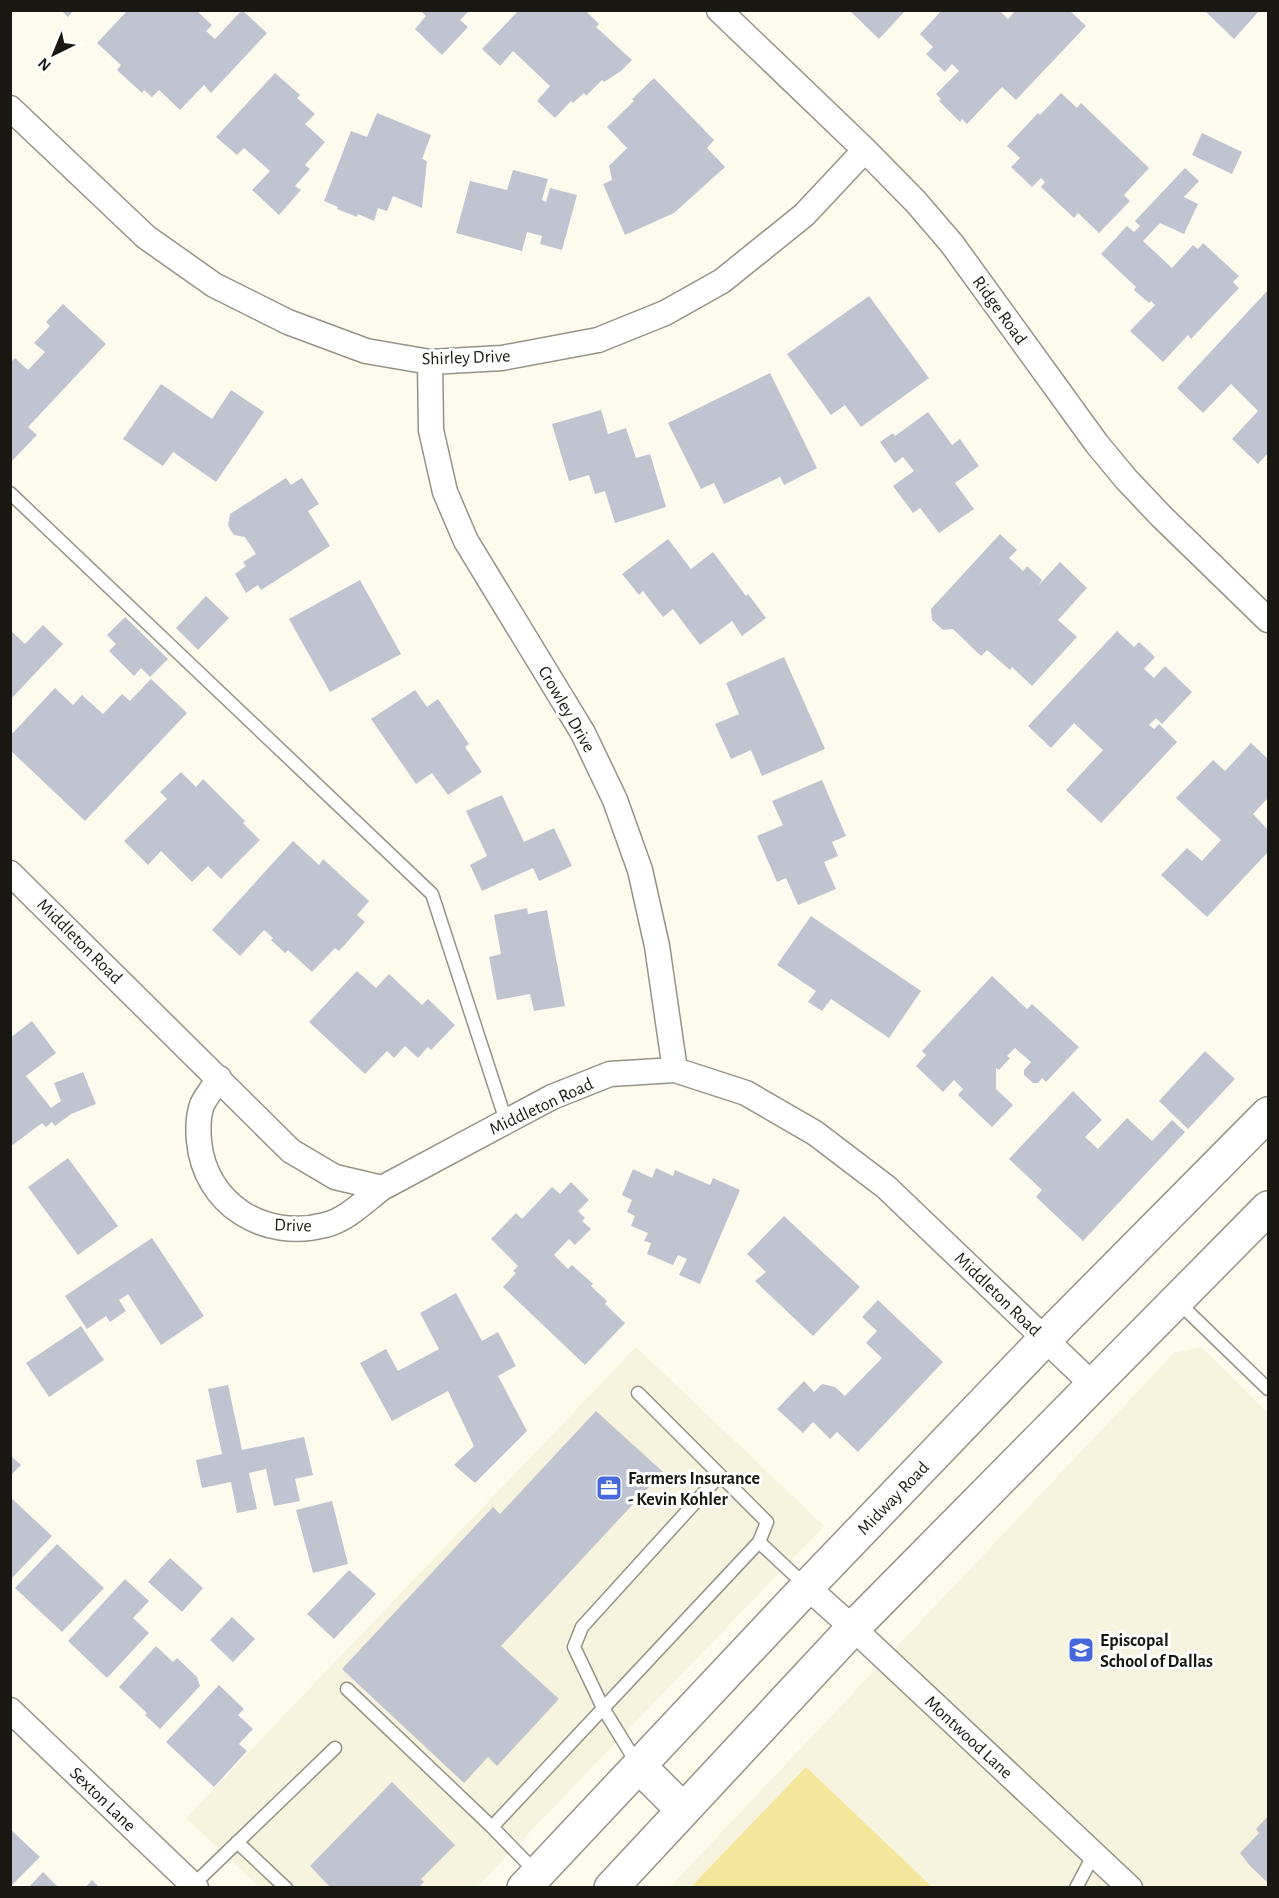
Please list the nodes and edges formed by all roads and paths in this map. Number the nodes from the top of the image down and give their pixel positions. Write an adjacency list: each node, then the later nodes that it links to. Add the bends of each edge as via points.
1 (719, 10): 3 (street, Ridge Road)
2 (10, 108): 4 (street, Shirley Drive, via 146,237 214,285 288,322 366,351)
3 (865, 150): 4 (street, Shirley Drive, via 804,215 722,281 665,313 598,340 502,358); 6 (street, Ridge Road, via 952,244 1126,479)
4 (430, 362): 8 (street, Crowley Drive, via 431,430 445,492 466,541 583,733 615,800 640,870 657,946)
5 (10, 493): 11 (lane, via 432,894)
6 (1269, 620)
7 (10, 873): 9 (street, Middleton Road)
8 (675, 1070): 11 (street, Middleton Road, via 610,1074); 15 (street, Middleton Road, via 746,1093 816,1133 886,1187)
9 (219, 1078): 12 (street, Middleton Road, via 291,1151 335,1177); 12 (street, Drive, via 201,1106 200,1153 214,1185 238,1211 281,1229 305,1229 328,1225 349,1214)
10 (1269, 1114): 15 (main road, Midway Road)
11 (506, 1121): 12 (street, Middleton Road)
12 (382, 1188)
13 (1269, 1208): 14 (main road)
14 (1177, 1301): 16 (main road); 17 (lane)
15 (1045, 1339): 16 (street, Middleton Road); 21 (main road, Midway Road)
16 (1094, 1386): 22 (main road)
17 (1269, 1389)
18 (638, 1393): 19 (lane)
19 (720, 1475): 20 (lane, via 767,1522); 24 (lane, via 582,1627 574,1647)
20 (759, 1542): 21 (lane); 24 (lane)
21 (807, 1587): 22 (street, Montwood Lane); 27 (main road, Midway Road)
22 (854, 1629): 28 (main road); 31 (street, Montwood Lane)
23 (347, 1689): 29 (lane)
24 (603, 1708): 27 (lane); 29 (lane)
25 (10, 1710): 33 (street, Sexton Lane)
26 (335, 1748): 30 (lane)
27 (639, 1766): 28 (main road); 32 (main road, Midway Road)
28 (683, 1810): 35 (main road)
29 (492, 1827): 32 (lane)
30 (237, 1842): 33 (lane); 34 (lane)
31 (1094, 1854): 36 (lane); 37 (street, Montwood Lane)
32 (531, 1880)
33 (195, 1886)
34 (286, 1887)
35 (611, 1887)
36 (1076, 1887)
37 (1130, 1887)

